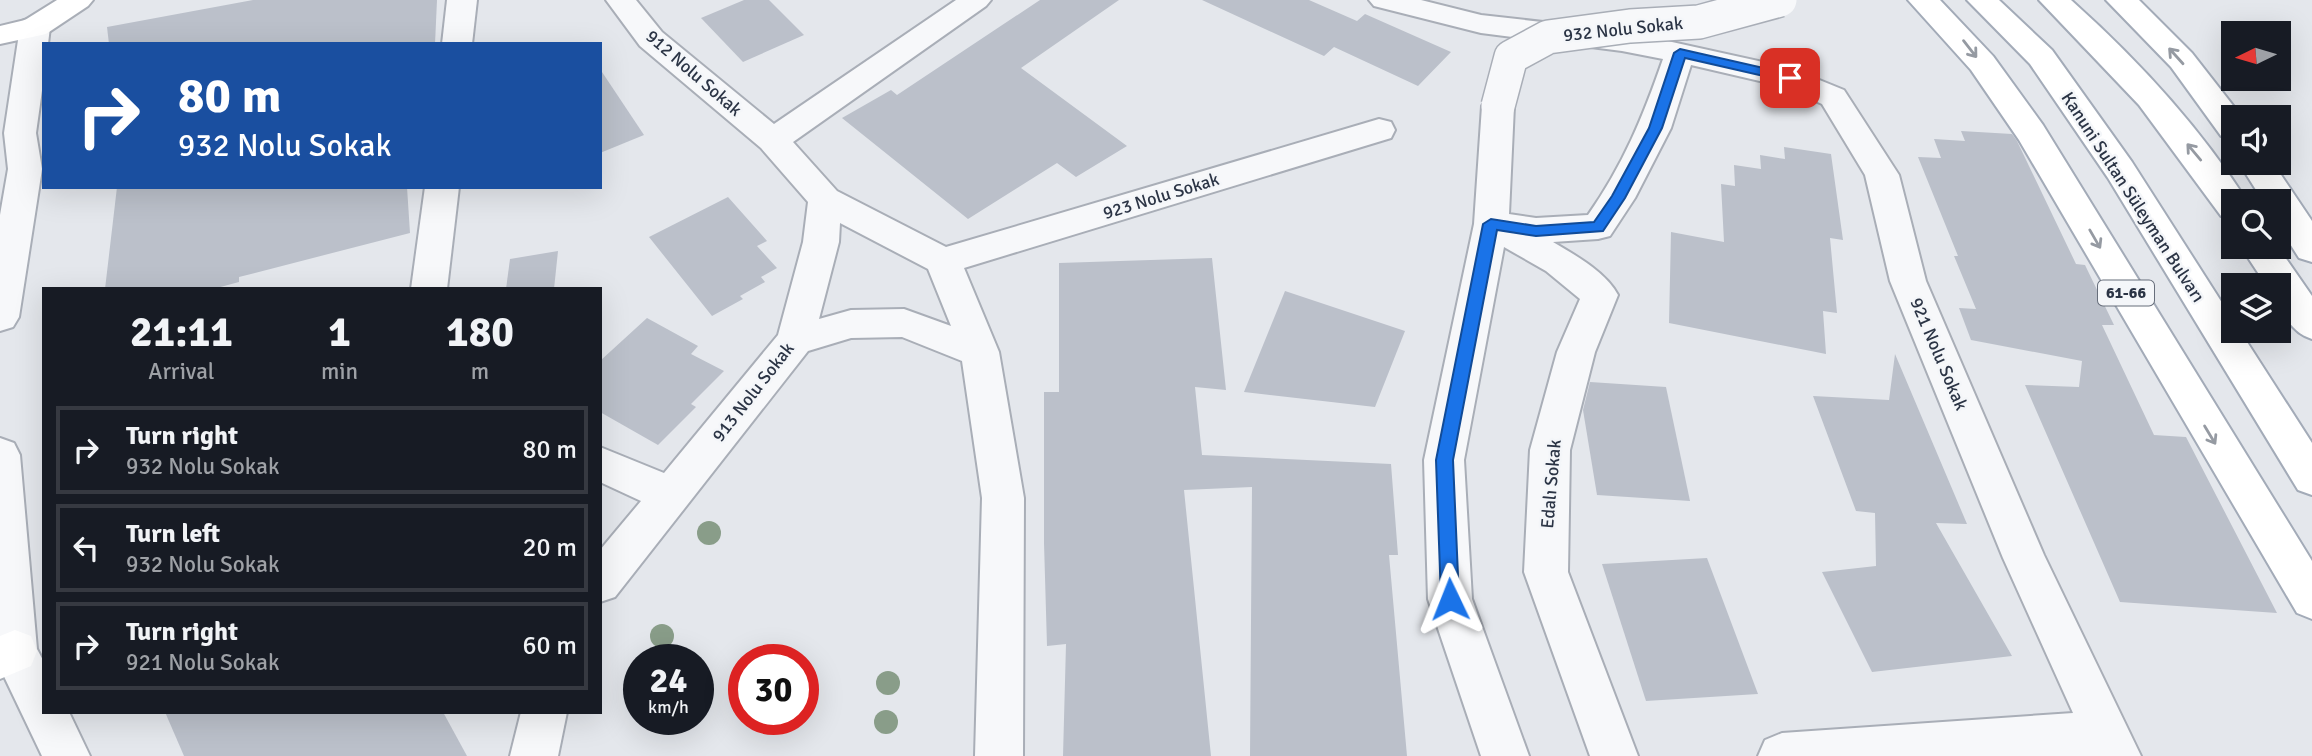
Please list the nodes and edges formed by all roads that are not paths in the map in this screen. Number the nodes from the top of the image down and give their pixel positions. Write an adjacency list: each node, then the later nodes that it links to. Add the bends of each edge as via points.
1 (78, 0): 11 (main road)
2 (462, 0): 13 (street)
3 (621, 0): 17 (street, 912 Nolu Sokak, via 651,39)
4 (976, 0): 17 (street)
5 (1384, 0): 14 (street, 921 Nolu Sokak, via 1481,24 1622,41)
6 (1780, 0): 23 (street, 932 Nolu Sokak, bridge, via 1699,22 1548,37 1511,57 1498,106)
7 (1923, 0): 37 (main road, 61-66, one-way to 37, via 1952,27 2022,115)
8 (1982, 0): 34 (main road, Kanuni Sultan Süleyman Bulvarı, via 2041,57 2120,170)
9 (2054, 0): 21 (main road, one-way to 9, via 2102,44)
10 (2122, 0): 15 (main road, one-way to 10)
11 (35, 27): 12 (main road); 18 (street)
12 (0, 35)
13 (457, 42)
14 (1680, 53): 23 (street, 932 Nolu Sokak, via 1655,128 1598,227 1536,231); 42 (street, 921 Nolu Sokak, via 1790,78 1833,97 1882,175 1908,281 2024,558)
15 (2221, 110)
16 (1379, 130): 26 (street, 923 Nolu Sokak)
17 (773, 141): 22 (street)
18 (13, 173): 28 (street)
19 (2264, 175): 24 (main road)
20 (442, 189): 27 (street)
21 (2221, 189)
22 (825, 200): 26 (street); 30 (street, 913 Nolu Sokak, via 821,243)
23 (1491, 224): 46 (street, 932 Nolu Sokak, via 1444,460 1450,599); 47 (street, Edalı Sokak, via 1559,262 1600,295 1576,352 1550,450 1546,572)
24 (2312, 249)
25 (2267, 259): 29 (main road)
26 (943, 261): 31 (street)
27 (429, 287)
28 (0, 317)
29 (2312, 325)
30 (795, 340): 31 (street, via 851,324 904,323); 35 (street, 913 Nolu Sokak)
31 (980, 352): 45 (street, via 1003,498)
32 (0, 455): 38 (street)
33 (602, 465): 35 (street)
34 (2312, 478)
35 (671, 495): 36 (street, 913 Nolu Sokak)
36 (602, 581)
37 (2312, 599)
38 (7, 655): 39 (street)
39 (42, 708)
40 (45, 714): 43 (street)
41 (544, 714): 44 (street)
42 (2111, 744): 48 (street)
43 (66, 756)
44 (534, 756)
45 (999, 756)
46 (1505, 756)
47 (1614, 756)
48 (1782, 756)

